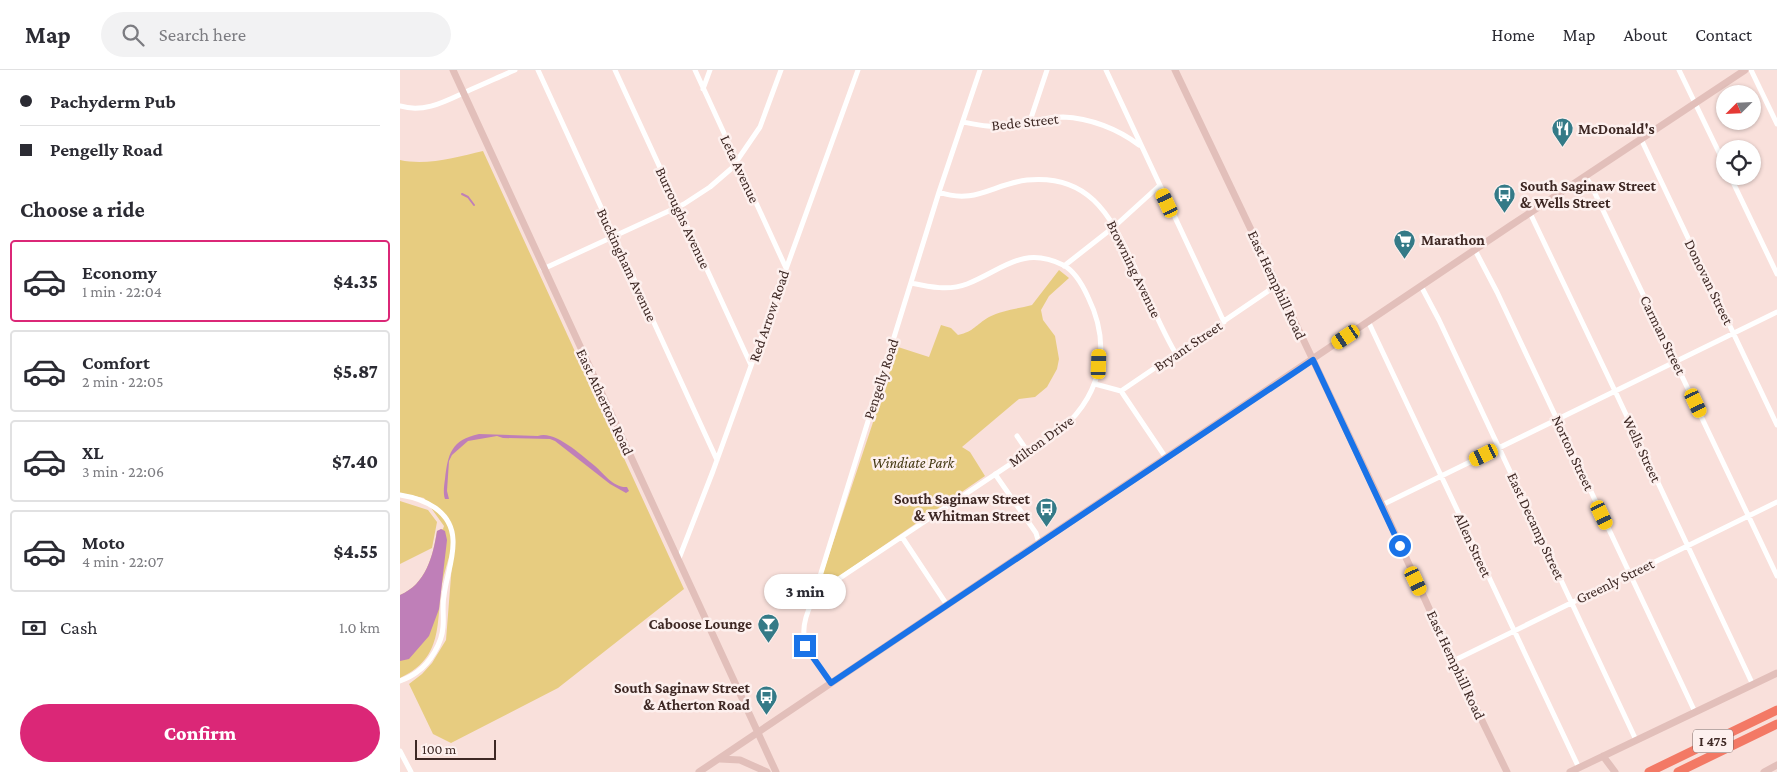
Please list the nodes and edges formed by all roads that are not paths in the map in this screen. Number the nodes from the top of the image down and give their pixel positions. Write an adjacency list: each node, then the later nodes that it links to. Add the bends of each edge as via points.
1 (452, 70): 17 (main road, East Atherton Road)
2 (516, 70): 17 (street)
3 (538, 70): 34 (street, Buckingham Avenue)
4 (615, 70): 31 (street, Burroughs Avenue)
5 (695, 70): 16 (street, Leta Avenue)
6 (710, 70): 16 (street)
7 (781, 70): 26 (street, via 760,127)
8 (858, 70): 37 (street, Red Arrow Road)
9 (980, 70): 21 (street, Pengelly Road)
10 (1047, 70): 20 (street)
11 (1106, 70): 25 (street)
12 (1175, 70): 41 (main road, East Hemphill Road)
13 (1679, 70): 18 (street)
14 (1745, 70): 18 (main road)
15 (1751, 70): 22 (street)
16 (703, 89): 26 (street, Leta Avenue)
17 (463, 93): 19 (street, via 422,108); 38 (main road, East Atherton Road)
18 (1696, 103): 23 (main road); 24 (street)
19 (400, 106)
20 (1030, 121): 21 (street, Bede Street, via 997,127); 25 (street, Bede Street, via 1086,120 1127,136)
21 (963, 122): 30 (street, Pengelly Road)
22 (1777, 124)
23 (1640, 139): 27 (main road); 46 (street, Donovan Street)
24 (1716, 146)
25 (1141, 147): 29 (street)
26 (736, 162): 31 (street, via 710,187); 37 (street, Leta Avenue)
27 (1585, 176): 32 (main road); 49 (street, Carman Street)
28 (1734, 185): 39 (street)
29 (1159, 186): 33 (street); 44 (street)
30 (940, 192): 33 (street, Browning Avenue, via 976,196 1026,180 1056,181 1082,191 1096,201); 40 (street, Pengelly Road)
31 (678, 206): 34 (street); 50 (street, Burroughs Avenue)
32 (1530, 213): 35 (main road); 53 (street, Wells Street)
33 (1115, 226): 36 (street); 47 (street, Browning Avenue)
34 (614, 238): 38 (street); 60 (street, Buckingham Avenue)
35 (1475, 250): 42 (main road); 54 (street, Norton Street)
36 (1064, 266): 40 (street, Milton Drive, via 1046,258 1032,257 1015,260 967,284 951,288); 51 (street, Milton Drive, via 1084,289 1099,328 1099,364)
37 (786, 268): 50 (street, Red Arrow Road)
38 (543, 269): 70 (main road, East Atherton Road)
39 (1777, 274)
40 (911, 283): 73 (street, Pengelly Road)
41 (1278, 285): 44 (street, Bryant Street); 48 (main road, East Hemphill Road)
42 (1421, 286): 45 (main road); 57 (street, East Decamp Street)
43 (1777, 312): 46 (street)
44 (1224, 322): 47 (street, Bryant Street)
45 (1368, 322): 48 (main road); 62 (street, Allen Street)
46 (1734, 333): 49 (street); 55 (street, Donovan Street)
47 (1176, 354): 52 (street, Bryant Street)
48 (1313, 360): 59 (main road); 65 (main road, East Hemphill Road)
49 (1676, 361): 53 (street); 66 (street, Carman Street)
50 (751, 366): 60 (street, Red Arrow Road)
51 (1095, 384): 52 (street); 58 (street, Milton Drive, via 1086,402 1068,424)
52 (1121, 391): 59 (street)
53 (1615, 391): 54 (street); 69 (street, Wells Street)
54 (1557, 419): 57 (street); 71 (street, Norton Street)
55 (1777, 425)
56 (1017, 436): 58 (street)
57 (1499, 448): 62 (street); 74 (street, East Decamp Street)
58 (1028, 452): 61 (street, Milton Drive)
59 (1166, 458): 68 (main road)
60 (717, 460): 70 (street, Red Arrow Road)
61 (995, 474): 67 (street, Milton Drive); 68 (street, via 1036,533)
62 (1441, 476): 65 (street); 76 (street, Allen Street)
63 (400, 495): 79 (street, via 435,506 449,523 453,542 444,598 443,629 436,648 417,672)
64 (1777, 502): 66 (street, Greenly Street)
65 (1382, 505): 77 (main road, East Hemphill Road)
66 (1748, 516): 69 (street, Greenly Street); 72 (street, Carman Street)
67 (902, 537): 73 (street, Milton Drive, via 834,582); 75 (street)
68 (1039, 543): 75 (main road)
69 (1687, 546): 71 (street, Greenly Street); 81 (street, Wells Street)
70 (678, 561): 85 (main road, East Atherton Road)
71 (1629, 574): 74 (street, Greenly Street); 83 (street, Norton Street)
72 (1777, 576)
73 (812, 602): 80 (street, Pengelly Road, via 804,617 802,632 805,646)
74 (1571, 602): 76 (street, Greenly Street); 86 (street, East Decamp Street)
75 (947, 605): 80 (main road)
76 (1514, 631): 77 (street, Greenly Street); 91 (street, Allen Street)
77 (1453, 661): 96 (main road, East Hemphill Road)
78 (1777, 673): 81 (main road)
79 (400, 681)
80 (831, 683): 85 (main road)
81 (1752, 684): 83 (main road)
82 (1777, 710): 99 (highway, I 475)
83 (1695, 712): 86 (main road)
84 (1777, 724): 100 (highway, I 475)
85 (758, 732): 89 (main road); 95 (main road, East Atherton Road)
86 (1636, 740): 88 (main road)
87 (400, 751): 92 (street)
88 (1604, 756): 91 (main road); 98 (main road)
89 (719, 758): 93 (main road); 94 (main road, via 740,760)
90 (1777, 766): 101 (main road)
91 (1578, 768): 97 (main road)
92 (411, 772)
93 (699, 772)
94 (767, 772)
95 (776, 772)
96 (1507, 772)
97 (1570, 772)
98 (1615, 772)
99 (1649, 772)
100 (1678, 772)
101 (1764, 772)

